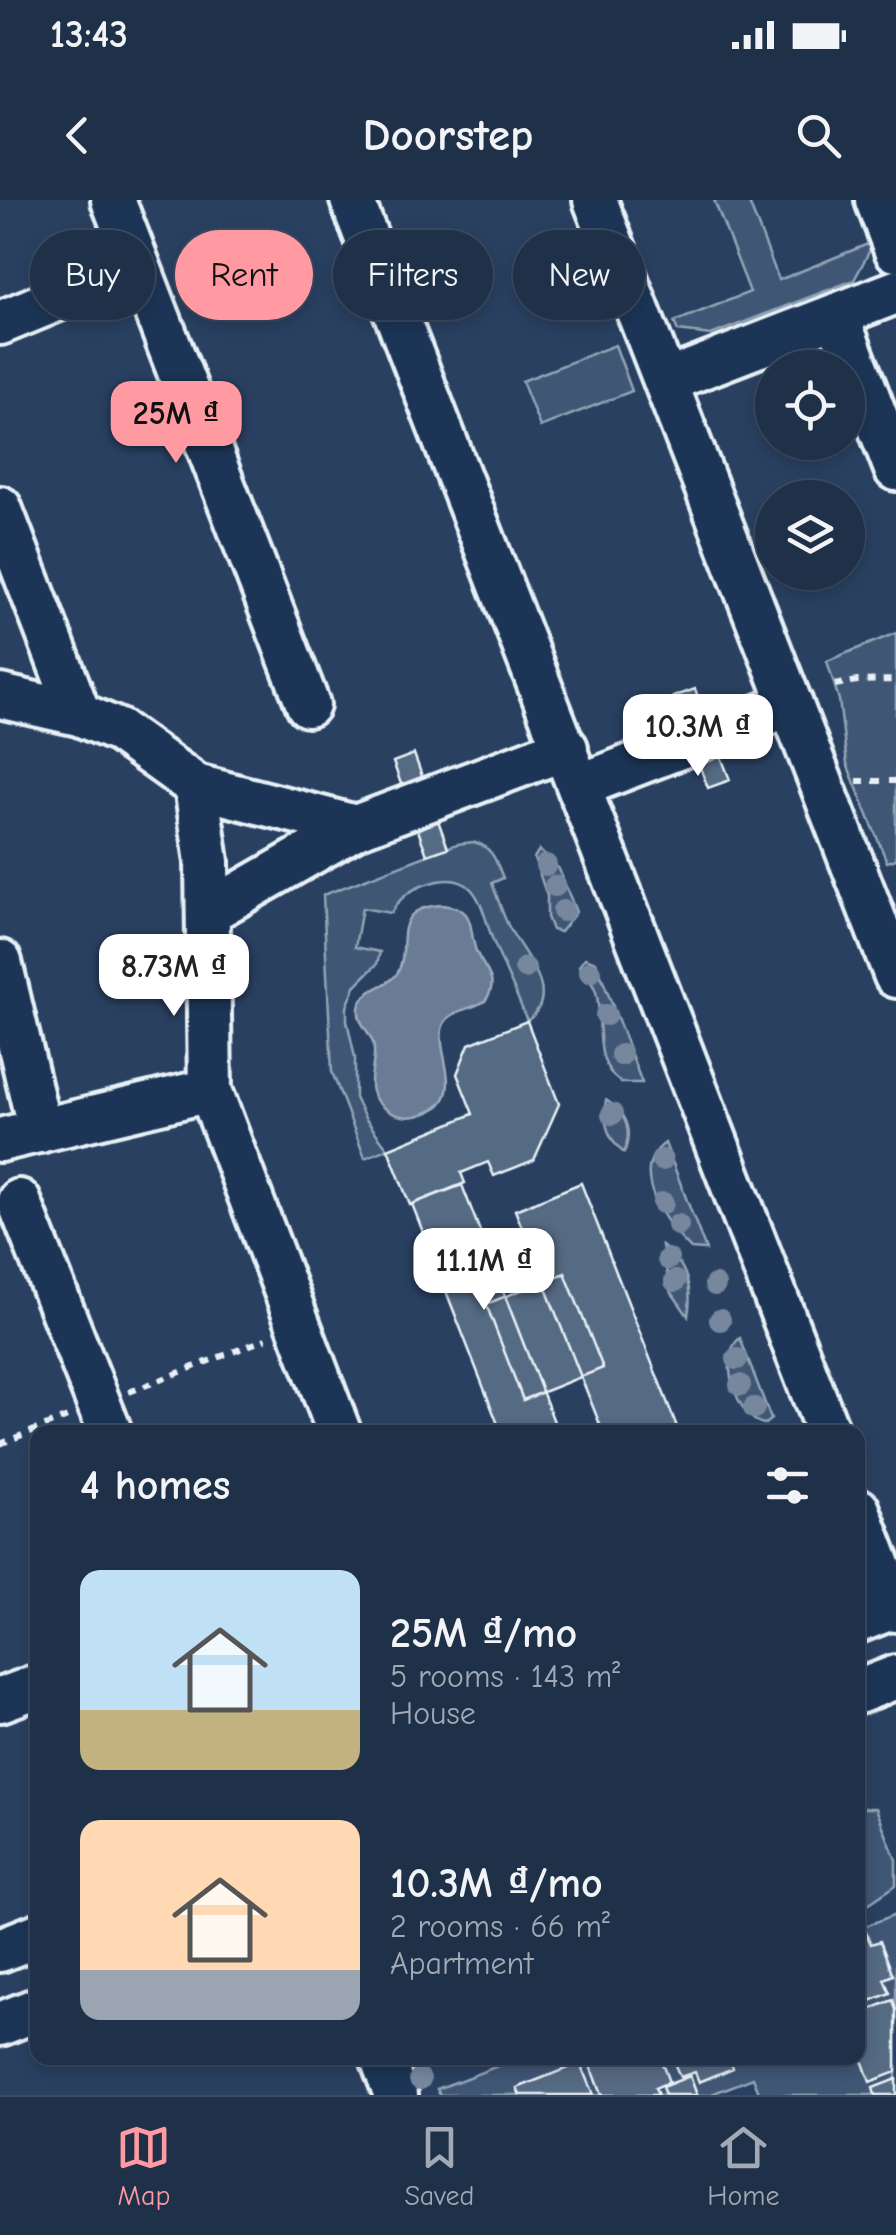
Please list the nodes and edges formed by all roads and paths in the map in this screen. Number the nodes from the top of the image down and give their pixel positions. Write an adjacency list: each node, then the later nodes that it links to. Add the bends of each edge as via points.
1 (113, 200): 5 (street)
2 (352, 200): 21 (street)
3 (595, 200): 12 (street)
4 (877, 200): 6 (street)
5 (124, 230)
6 (896, 250)
7 (896, 292): 10 (street)
8 (155, 310): 19 (street)
9 (30, 311): 11 (street)
10 (838, 316): 12 (street); 13 (street)
11 (0, 324)
12 (666, 381): 18 (street)
13 (896, 469)
14 (0, 508): 20 (street)
15 (896, 680): 16 (path)
16 (835, 686)
17 (0, 696): 20 (street)
18 (791, 704): 21 (street); 28 (street)
19 (308, 706)
20 (79, 714): 24 (street, via 119,732)
21 (572, 767): 25 (street); 36 (street)
22 (854, 781): 23 (path)
23 (896, 781)
24 (196, 786): 25 (street); 26 (street)
25 (356, 827): 26 (street)
26 (208, 912): 29 (street)
27 (0, 962): 30 (street)
28 (896, 976)
29 (210, 1090): 30 (street); 35 (street)
30 (20, 1136)
31 (18, 1201): 33 (street)
32 (277, 1334): 33 (path)
33 (102, 1414): 34 (path)
34 (65, 1425)
35 (336, 1425)
36 (825, 1425)
37 (30, 1435): 38 (path)
38 (0, 1444)
39 (865, 1528): 40 (street)
40 (896, 1607): 41 (street)
41 (865, 1618)
42 (896, 1677): 44 (street)
43 (30, 1689): 45 (street)
44 (865, 1689)
45 (0, 1700)
46 (30, 1939): 47 (street)
47 (0, 1950)
48 (30, 2013): 49 (street)
49 (0, 2024)
50 (385, 2065): 51 (street)
51 (396, 2095)

